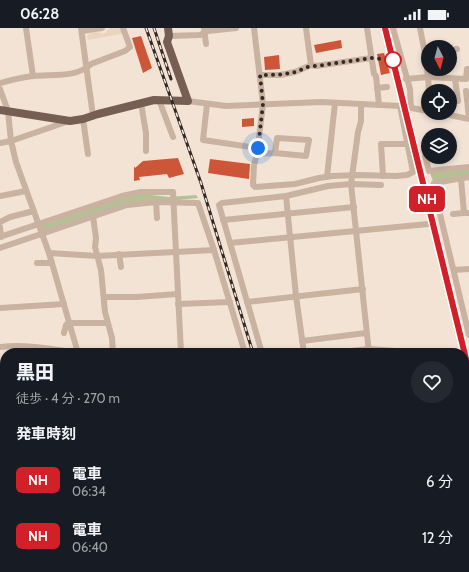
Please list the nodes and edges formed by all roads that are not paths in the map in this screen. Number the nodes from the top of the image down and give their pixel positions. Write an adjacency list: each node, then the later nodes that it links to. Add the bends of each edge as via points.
1 (26, 28): 20 (street)
2 (102, 28): 10 (street)
3 (123, 28): 17 (street, via 130,47)
4 (236, 28): 11 (street)
5 (254, 28): 19 (street)
6 (306, 28): 16 (street)
7 (367, 28): 15 (street)
8 (393, 28): 22 (street)
9 (420, 28): 13 (street)
10 (81, 29): 17 (street)
11 (204, 30): 12 (street, via 200,35); 14 (street)
12 (169, 32): 31 (main road, via 167,42)
13 (423, 40)
14 (206, 44)
15 (371, 58): 16 (street); 27 (street)
16 (311, 65): 19 (street, via 280,75)
17 (87, 67): 20 (street, via 68,74); 43 (street)
18 (469, 69): 23 (street, via 466,79)
19 (260, 75): 36 (street)
20 (33, 76): 24 (street)
21 (428, 77): 22 (street); 23 (street); 25 (street)
22 (406, 79): 40 (street, via 410,89)
23 (455, 79): 32 (street)
24 (0, 83)
25 (428, 84)
26 (387, 87): 27 (street)
27 (377, 88): 38 (street)
28 (0, 89): 41 (street)
29 (466, 91): 45 (street)
30 (159, 100): 31 (main road); 33 (main road); 48 (street)
31 (188, 101): 35 (street)
32 (458, 101)
33 (141, 103): 43 (main road); 52 (street)
34 (335, 103): 36 (street); 37 (street); 62 (street)
35 (207, 104): 36 (street); 53 (street, via 203,140)
36 (263, 104): 53 (street)
37 (361, 104): 38 (street); 60 (street, via 361,121)
38 (379, 105): 39 (street)
39 (400, 106): 40 (street); 51 (street)
40 (411, 108): 42 (street)
41 (4, 110): 47 (main road); 49 (street)
42 (421, 110)
43 (93, 116): 46 (main road)
44 (457, 116): 45 (street)
45 (469, 118)
46 (83, 119): 47 (main road); 55 (street)
47 (70, 121): 49 (street)
48 (173, 137)
49 (11, 141): 50 (street); 67 (street)
50 (0, 143)
51 (407, 144): 61 (street, via 381,144); 61 (street, via 413,172 407,175)
52 (146, 151)
53 (257, 151): 54 (street); 62 (street, via 254,165 255,187 286,185)
54 (275, 153): 54 (street, via 306,156 309,140 277,138)
55 (88, 154)
56 (427, 164): 59 (street, via 429,172)
57 (462, 167): 58 (street); 59 (street); 63 (street)
58 (469, 167)
59 (437, 170): 64 (street)
60 (352, 175): 61 (street); 62 (street); 65 (street)
61 (383, 176)
62 (327, 177)
63 (464, 178): 64 (street); 75 (street)
64 (439, 182): 99 (street, via 433,184)
65 (351, 184): 66 (street); 69 (street, via 328,186); 72 (street)
66 (381, 185)
67 (26, 191): 68 (street); 73 (street)
68 (0, 196)
69 (286, 196): 74 (street); 79 (street, via 222,203 220,206)
70 (156, 202): 71 (street); 77 (street, via 127,205); 78 (street)
71 (173, 202): 81 (street, via 173,192 132,193); 90 (street, via 198,203); 91 (street)
72 (354, 207): 74 (street); 84 (street)
73 (34, 211): 80 (street); 81 (street)
74 (287, 213): 79 (street); 87 (street)
75 (467, 213): 76 (street)
76 (454, 214)
77 (93, 216): 85 (street); 94 (street)
78 (157, 218)
79 (223, 220): 88 (street)
80 (0, 222)
81 (39, 224): 85 (street); 86 (street)
82 (428, 224): 84 (street)
83 (0, 227): 86 (street)
84 (356, 230): 87 (street); 100 (street)
85 (43, 234): 89 (street); 92 (street)
86 (1, 237)
87 (290, 237): 88 (street); 102 (street)
88 (230, 243): 105 (street)
89 (0, 248)
90 (214, 250): 91 (street); 104 (street)
91 (176, 252): 93 (street); 101 (street)
92 (50, 253): 94 (street); 96 (street)
93 (119, 254): 94 (street); 97 (street)
94 (97, 256): 103 (street)
95 (37, 263): 96 (street)
96 (52, 263): 106 (street)
97 (121, 267)
98 (469, 269): 99 (street)
99 (454, 270): 113 (street)
100 (362, 289): 102 (street); 112 (street)
101 (178, 294): 103 (street); 107 (street)
102 (296, 296): 105 (street); 114 (street)
103 (105, 297): 110 (street)
104 (230, 302): 107 (street); 120 (street)
105 (247, 302): 121 (street)
106 (64, 304): 108 (street); 109 (street)
107 (178, 304): 119 (street)
108 (0, 308)
109 (69, 323): 110 (street); 111 (street); 117 (street)
110 (108, 323): 118 (street)
111 (64, 333)
112 (366, 333): 114 (street); 123 (street)
113 (469, 335)
114 (302, 341): 122 (street)
115 (0, 347): 116 (street, via 13,345)
116 (36, 348)
117 (76, 348)
118 (113, 348)
119 (181, 348)
120 (244, 348)
121 (261, 348)
122 (303, 348)
123 (368, 348)

